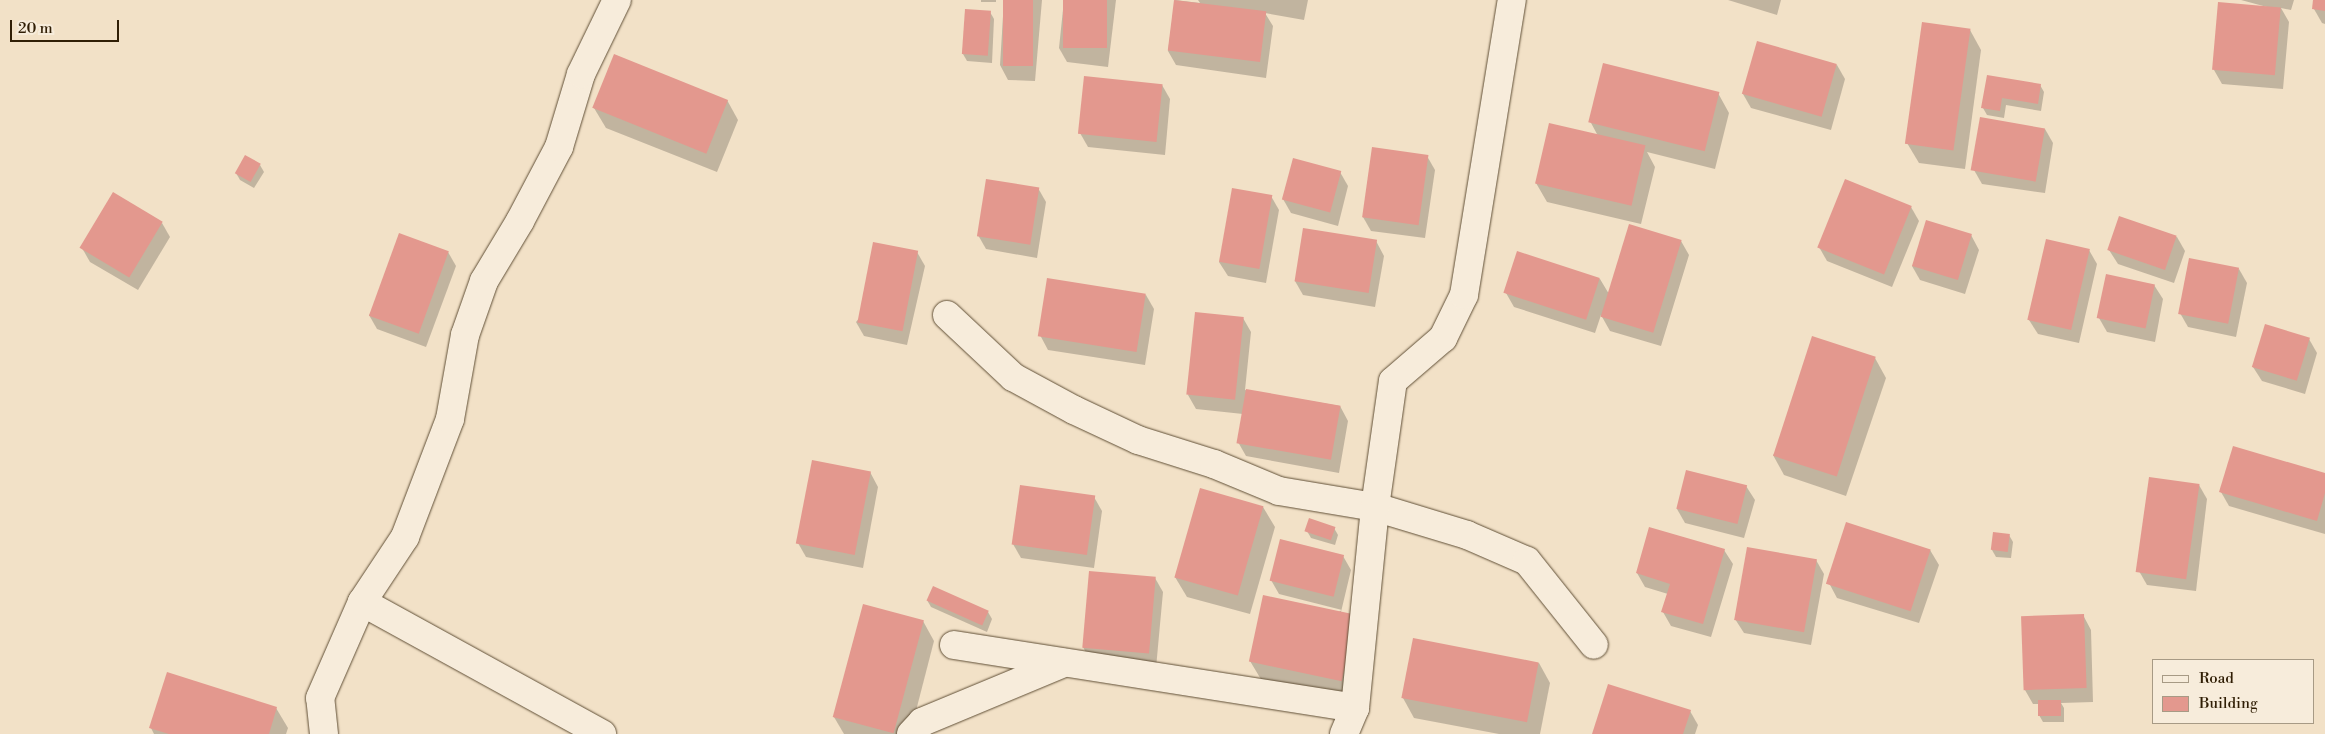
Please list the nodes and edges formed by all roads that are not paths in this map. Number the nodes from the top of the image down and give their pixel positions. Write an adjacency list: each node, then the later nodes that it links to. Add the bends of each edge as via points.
1 (617, 0): 5 (street, via 581,74 559,147 484,281 466,335 450,419 404,537)
2 (1512, 0): 4 (street, via 1464,295 1443,338 1393,381)
3 (947, 315): 4 (street, via 1013,376 1138,440 1214,464 1279,491)
4 (1375, 507): 7 (street, via 1466,535 1528,561); 9 (street)
5 (362, 602): 10 (street, via 320,698); 11 (street)
6 (954, 645): 8 (street)
7 (1594, 645)
8 (1064, 663): 9 (street); 12 (street, via 922,722)
9 (1355, 708): 13 (street)
10 (324, 734)
11 (602, 734)
12 (911, 734)
13 (1344, 734)

